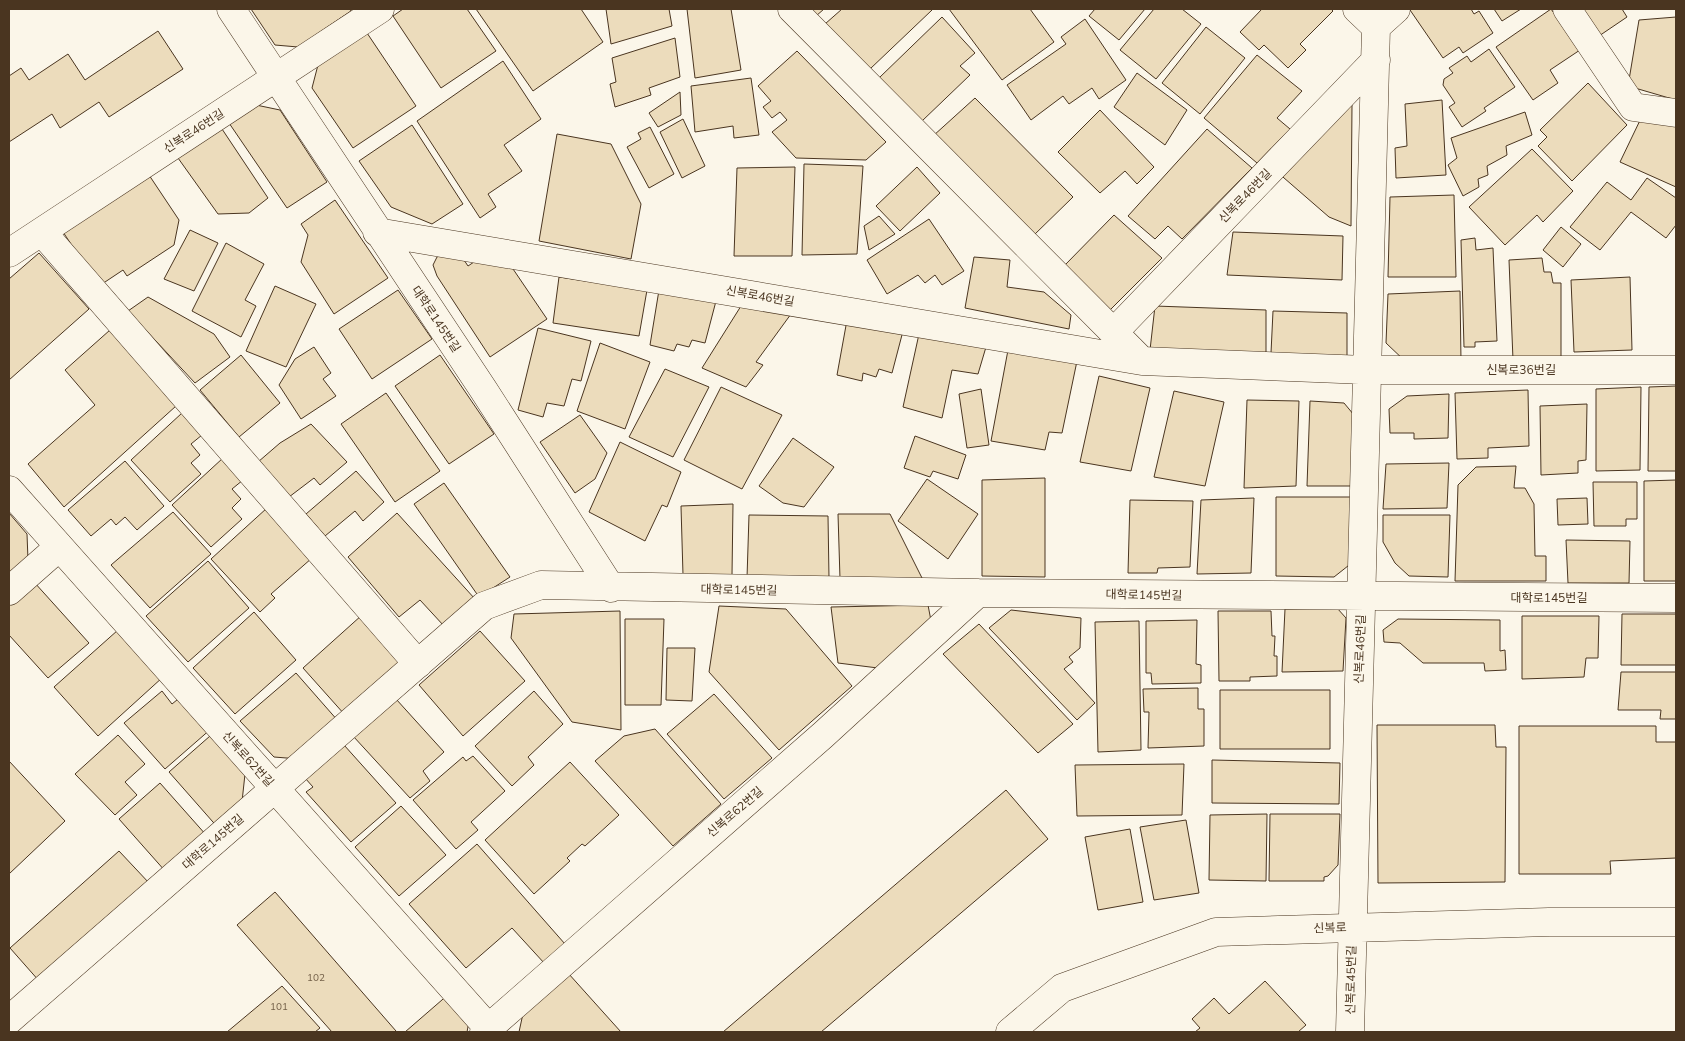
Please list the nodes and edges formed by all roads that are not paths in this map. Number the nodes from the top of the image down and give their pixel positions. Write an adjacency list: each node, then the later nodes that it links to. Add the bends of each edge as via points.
1 (231, 9): 7 (street, 대학로145번길)
2 (380, 9): 7 (street, 신복로46번길)
3 (792, 9): 12 (street)
4 (1567, 9): 8 (street, via 1633,106)
5 (1376, 15): 6 (street, 신복로46번길)
6 (1376, 60): 12 (street, 신복로46번길); 14 (street, 신복로46번길)
7 (276, 77): 9 (street, 신복로46번길); 10 (street, 대학로145번길)
8 (1676, 113)
9 (42, 232): 11 (street, 신복로46번길); 23 (street)
10 (377, 232): 13 (street, 신복로46번길); 18 (street, 대학로145번길)
11 (9, 253)
12 (1114, 332): 13 (street)
13 (1142, 361): 14 (street, 신복로46번길)
14 (1366, 370): 15 (street, 신복로36번길); 21 (street, 신복로46번길)
15 (1676, 370)
16 (9, 490): 17 (street, 신복로62번길)
17 (59, 548): 19 (street); 24 (street, 신복로62번길)
18 (611, 588): 20 (street, 대학로145번길); 23 (street, 대학로145번길, via 541,585 484,606)
19 (9, 591)
20 (978, 593): 21 (street, 대학로145번길); 28 (street, 신복로62번길)
21 (1361, 598): 22 (street, 대학로145번길); 26 (street, 신복로46번길)
22 (1676, 598)
23 (418, 664): 24 (street, 대학로145번길)
24 (274, 788): 27 (street, 대학로145번길); 28 (street, 신복로62번길)
25 (1676, 922): 26 (street, 신복로)
26 (1352, 928): 29 (street, 신복로, via 1216,932 1062,988); 30 (street, 신복로45번길)
27 (9, 1020)
28 (488, 1031)
29 (1010, 1032)
30 (1350, 1032)

